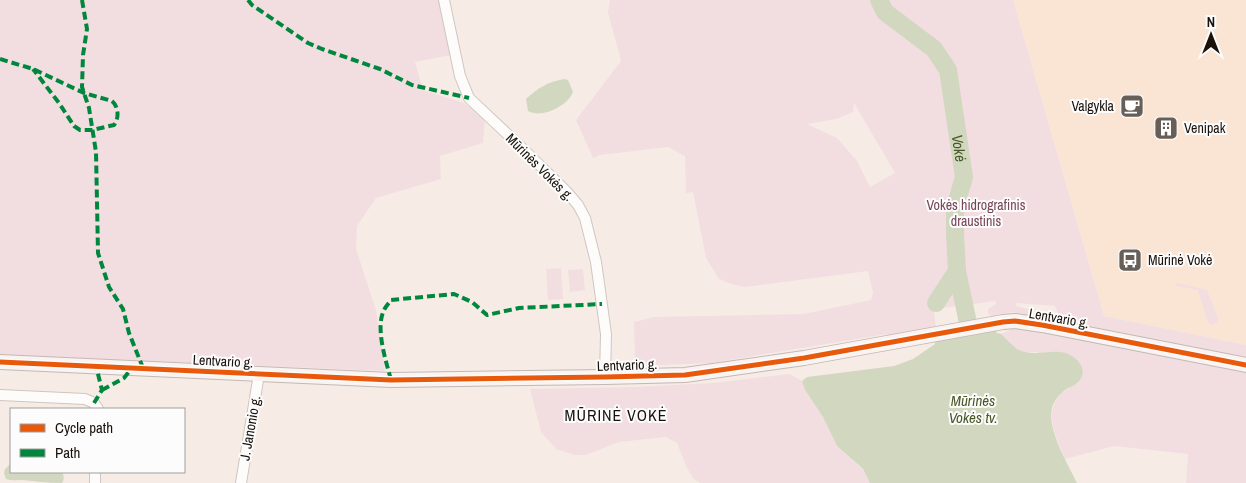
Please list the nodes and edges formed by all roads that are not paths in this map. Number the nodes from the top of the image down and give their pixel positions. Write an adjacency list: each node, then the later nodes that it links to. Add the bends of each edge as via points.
1 (444, 0): 5 (street, Mūrinės Vokės g., via 460,76 469,98 566,191 585,218 596,262 606,334)
2 (0, 362): 4 (main road, Lentvario g.)
3 (1246, 365): 5 (main road, Lentvario g., via 1015,321 721,370)
4 (259, 374): 5 (main road, Lentvario g., via 391,380); 8 (street, J. Janonio g.)
5 (606, 377)
6 (0, 395): 7 (street, via 85,399)
7 (97, 408)
8 (241, 483)

